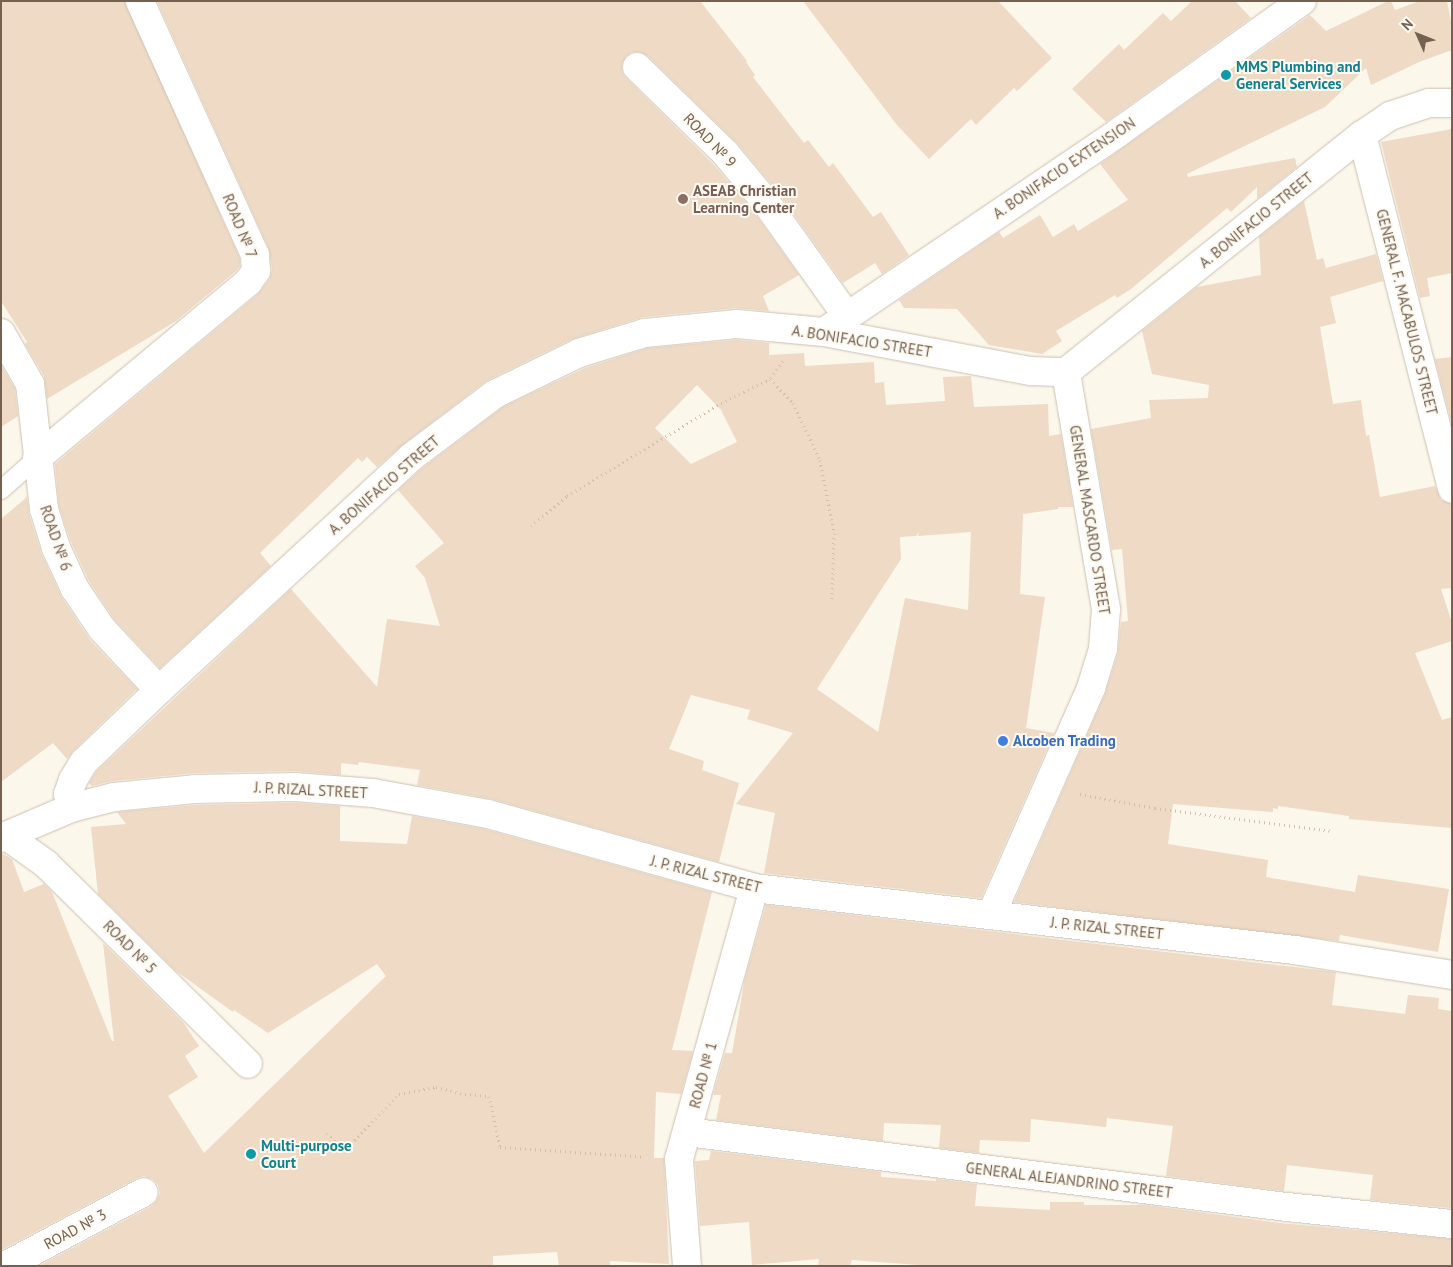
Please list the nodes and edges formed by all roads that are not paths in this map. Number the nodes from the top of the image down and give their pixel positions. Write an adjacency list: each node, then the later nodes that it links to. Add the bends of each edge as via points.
1 (140, 1): 10 (street, ROAD № 7, via 255,255 256,271 248,282)
2 (1302, 1): 6 (street, A. BONIFACIO EXTENSION, via 1119,132)
3 (638, 67): 6 (street, ROAD № 9, via 726,154 765,201)
4 (1452, 103): 5 (street, A. BONIFACIO STREET, via 1430,103 1390,116)
5 (1362, 134): 9 (street, A. BONIFACIO STREET); 11 (street, GENERAL F. MACABULOS STREET)
6 (847, 316): 7 (street, A. BONIFACIO EXTENSION)
7 (824, 332): 9 (street, A. BONIFACIO STREET, via 1031,371); 13 (street, A. BONIFACIO STREET, via 737,324 645,333 579,353 495,394 410,458)
8 (1, 333): 10 (street, ROAD № 6, via 30,384)
9 (1066, 372): 17 (street, GENERAL MASCARDO STREET, via 1106,609 1103,649 1091,688)
10 (37, 458): 12 (lane); 13 (street, ROAD № 6, via 44,509 56,548 75,590 102,629)
11 (1452, 489)
12 (1, 490)
13 (159, 690): 14 (street, A. BONIFACIO STREET, via 84,762 68,794)
14 (71, 808): 15 (street, J. P. RIZAL STREET); 16 (street, J. P. RIZAL STREET, via 114,798 195,789 295,786 373,793 488,814)
15 (4, 837): 19 (street, ROAD № 5, via 46,864)
16 (754, 888): 17 (street, J. P. RIZAL STREET); 20 (street, ROAD № 1)
17 (990, 916): 18 (street, J. P. RIZAL STREET, via 1296,950)
18 (1452, 975)
19 (248, 1064)
20 (687, 1132): 22 (street, GENERAL ALEJANDRINO STREET, via 1287,1207); 24 (street, ROAD № 1, via 678,1159)
21 (144, 1192): 23 (street, ROAD № 3)
22 (1452, 1224)
23 (5, 1266)
24 (687, 1266)

